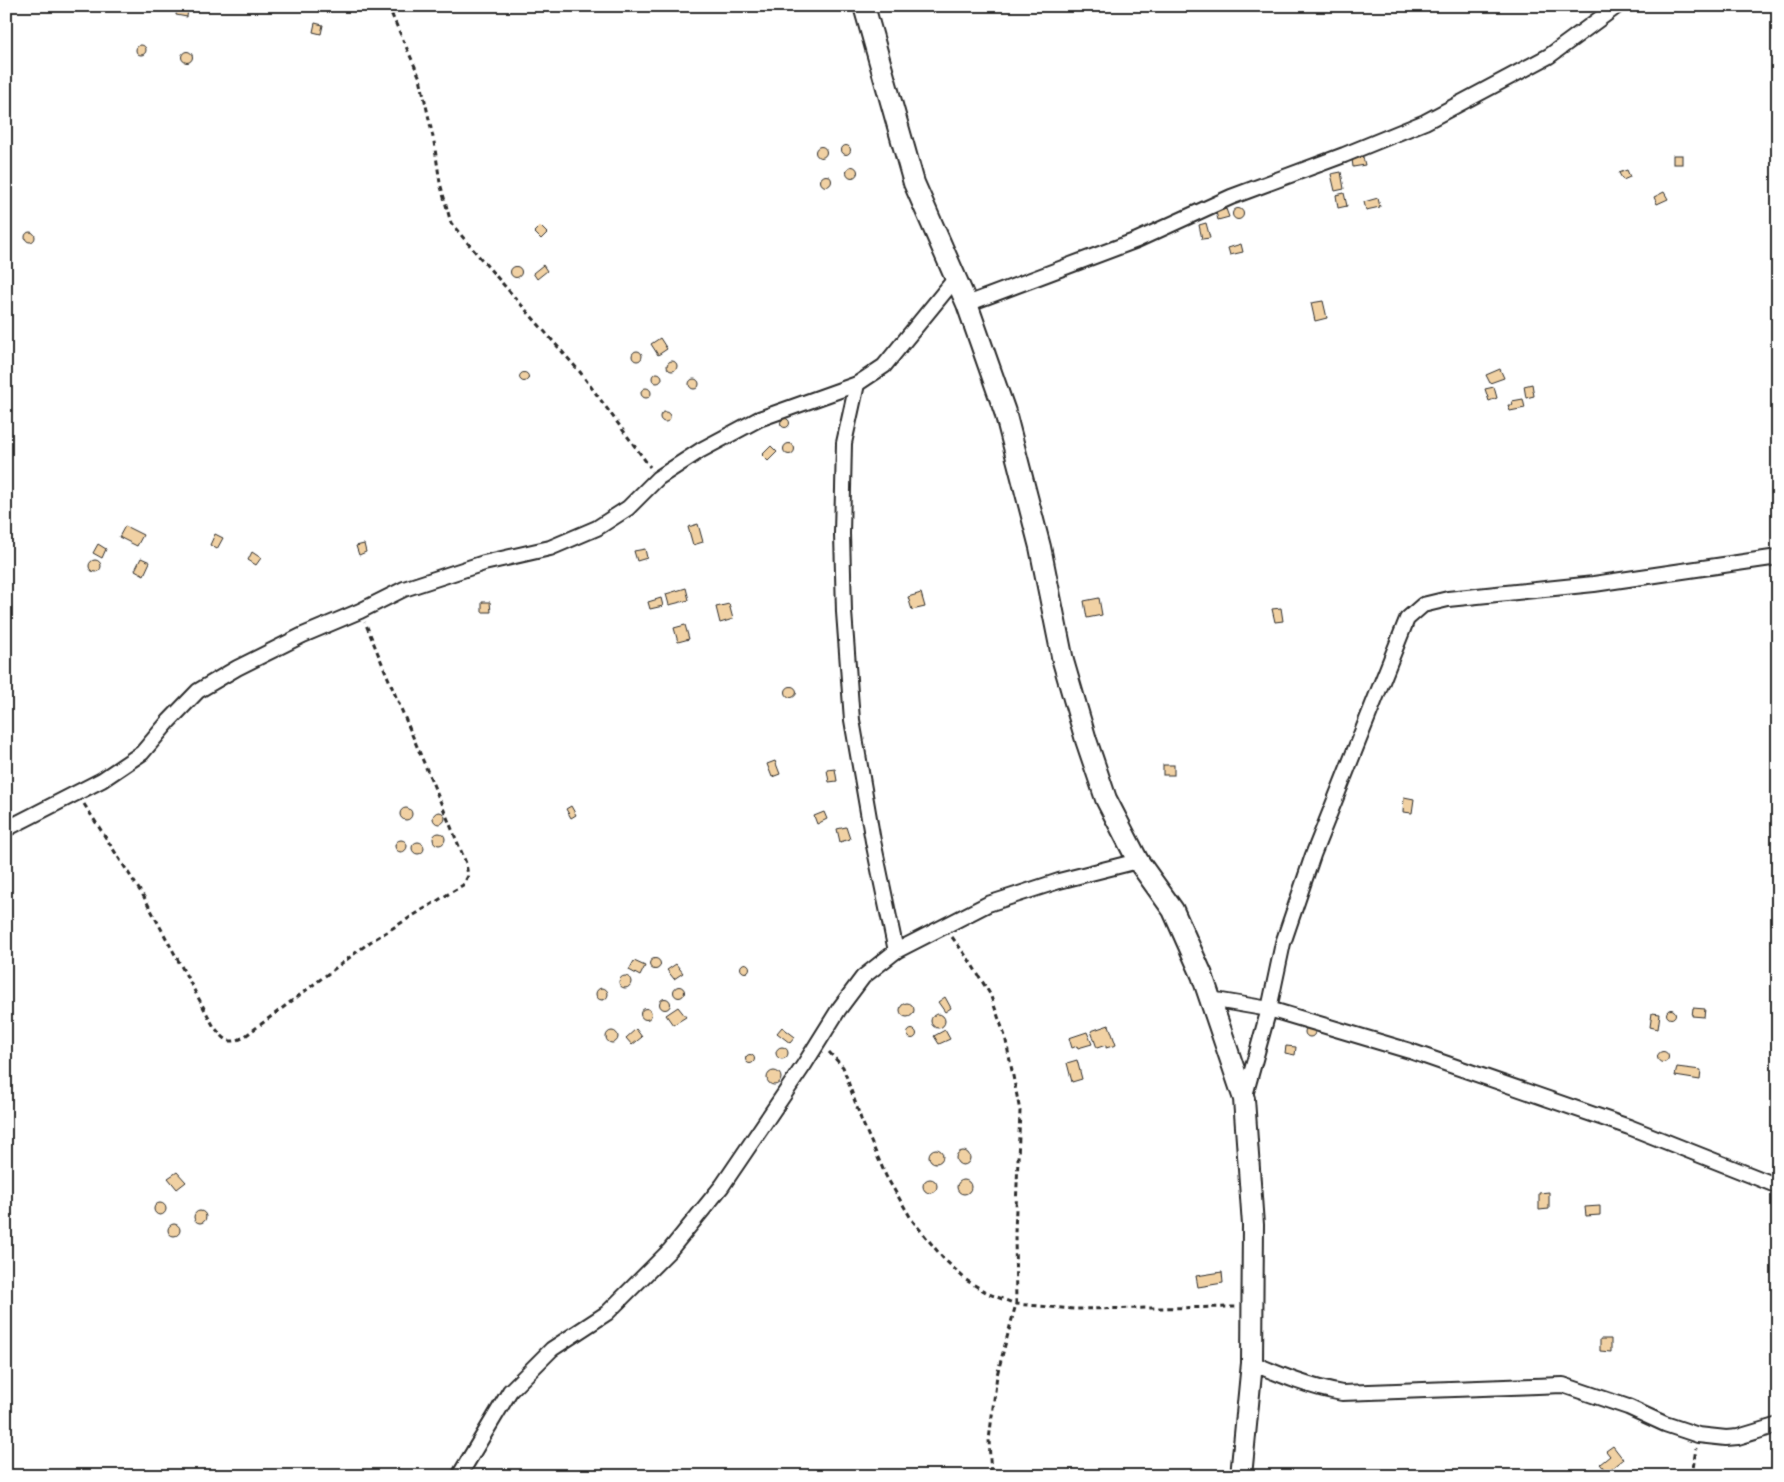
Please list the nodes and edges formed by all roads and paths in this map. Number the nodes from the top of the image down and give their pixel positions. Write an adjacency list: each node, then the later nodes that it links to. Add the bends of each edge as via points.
1 (388, 6): 5 (path)
2 (423, 6): 5 (path)
3 (864, 6): 6 (street, via 914,183)
4 (1617, 6): 7 (street, via 1549,56 1425,122 1231,197 1137,240)
5 (392, 13): 9 (path, via 420,78 451,223 580,372)
6 (955, 279): 7 (street); 8 (street, via 884,366)
7 (966, 304): 14 (street, via 1008,422 1040,547 1063,661 1086,740 1106,799)
8 (857, 384): 9 (street, via 759,419); 16 (street, via 844,444 844,612 852,720)
9 (658, 478): 11 (street, via 628,508 597,528 550,548 484,563 404,589)
10 (1778, 557): 18 (street, via 1594,584 1448,598 1423,605 1407,619 1313,855 1283,942)
11 (360, 611): 12 (street, via 303,635 198,691 142,753); 12 (path, via 431,777 466,863 468,876 463,885 370,942 244,1037 231,1042 214,1027 144,897)
12 (77, 793): 13 (street)
13 (6, 829)
14 (1138, 861): 15 (street, via 1060,880 988,904); 17 (street, via 1173,910)
15 (944, 927): 16 (street); 22 (path, via 990,994 1005,1036 1020,1111)
16 (896, 951): 19 (street, via 863,977)
17 (1210, 999): 18 (street); 20 (street)
18 (1269, 1009): 20 (street); 21 (street, via 1410,1052 1629,1127)
19 (819, 1042): 22 (path, via 843,1068 886,1176 912,1220 966,1280 989,1294); 27 (street, via 722,1186 670,1250 608,1313 552,1349 510,1391)
20 (1244, 1099): 23 (street, via 1252,1225)
21 (1778, 1186)
22 (1016, 1304): 23 (path, via 1074,1309); 28 (path, via 997,1375 989,1440)
23 (1252, 1306): 24 (street)
24 (1252, 1363): 26 (street, via 1295,1381 1342,1393 1563,1385); 29 (street)
25 (1778, 1425): 26 (street, via 1738,1437)
26 (1698, 1435): 30 (path)
27 (459, 1476)
28 (991, 1476)
29 (1241, 1476)
30 (1692, 1476)

